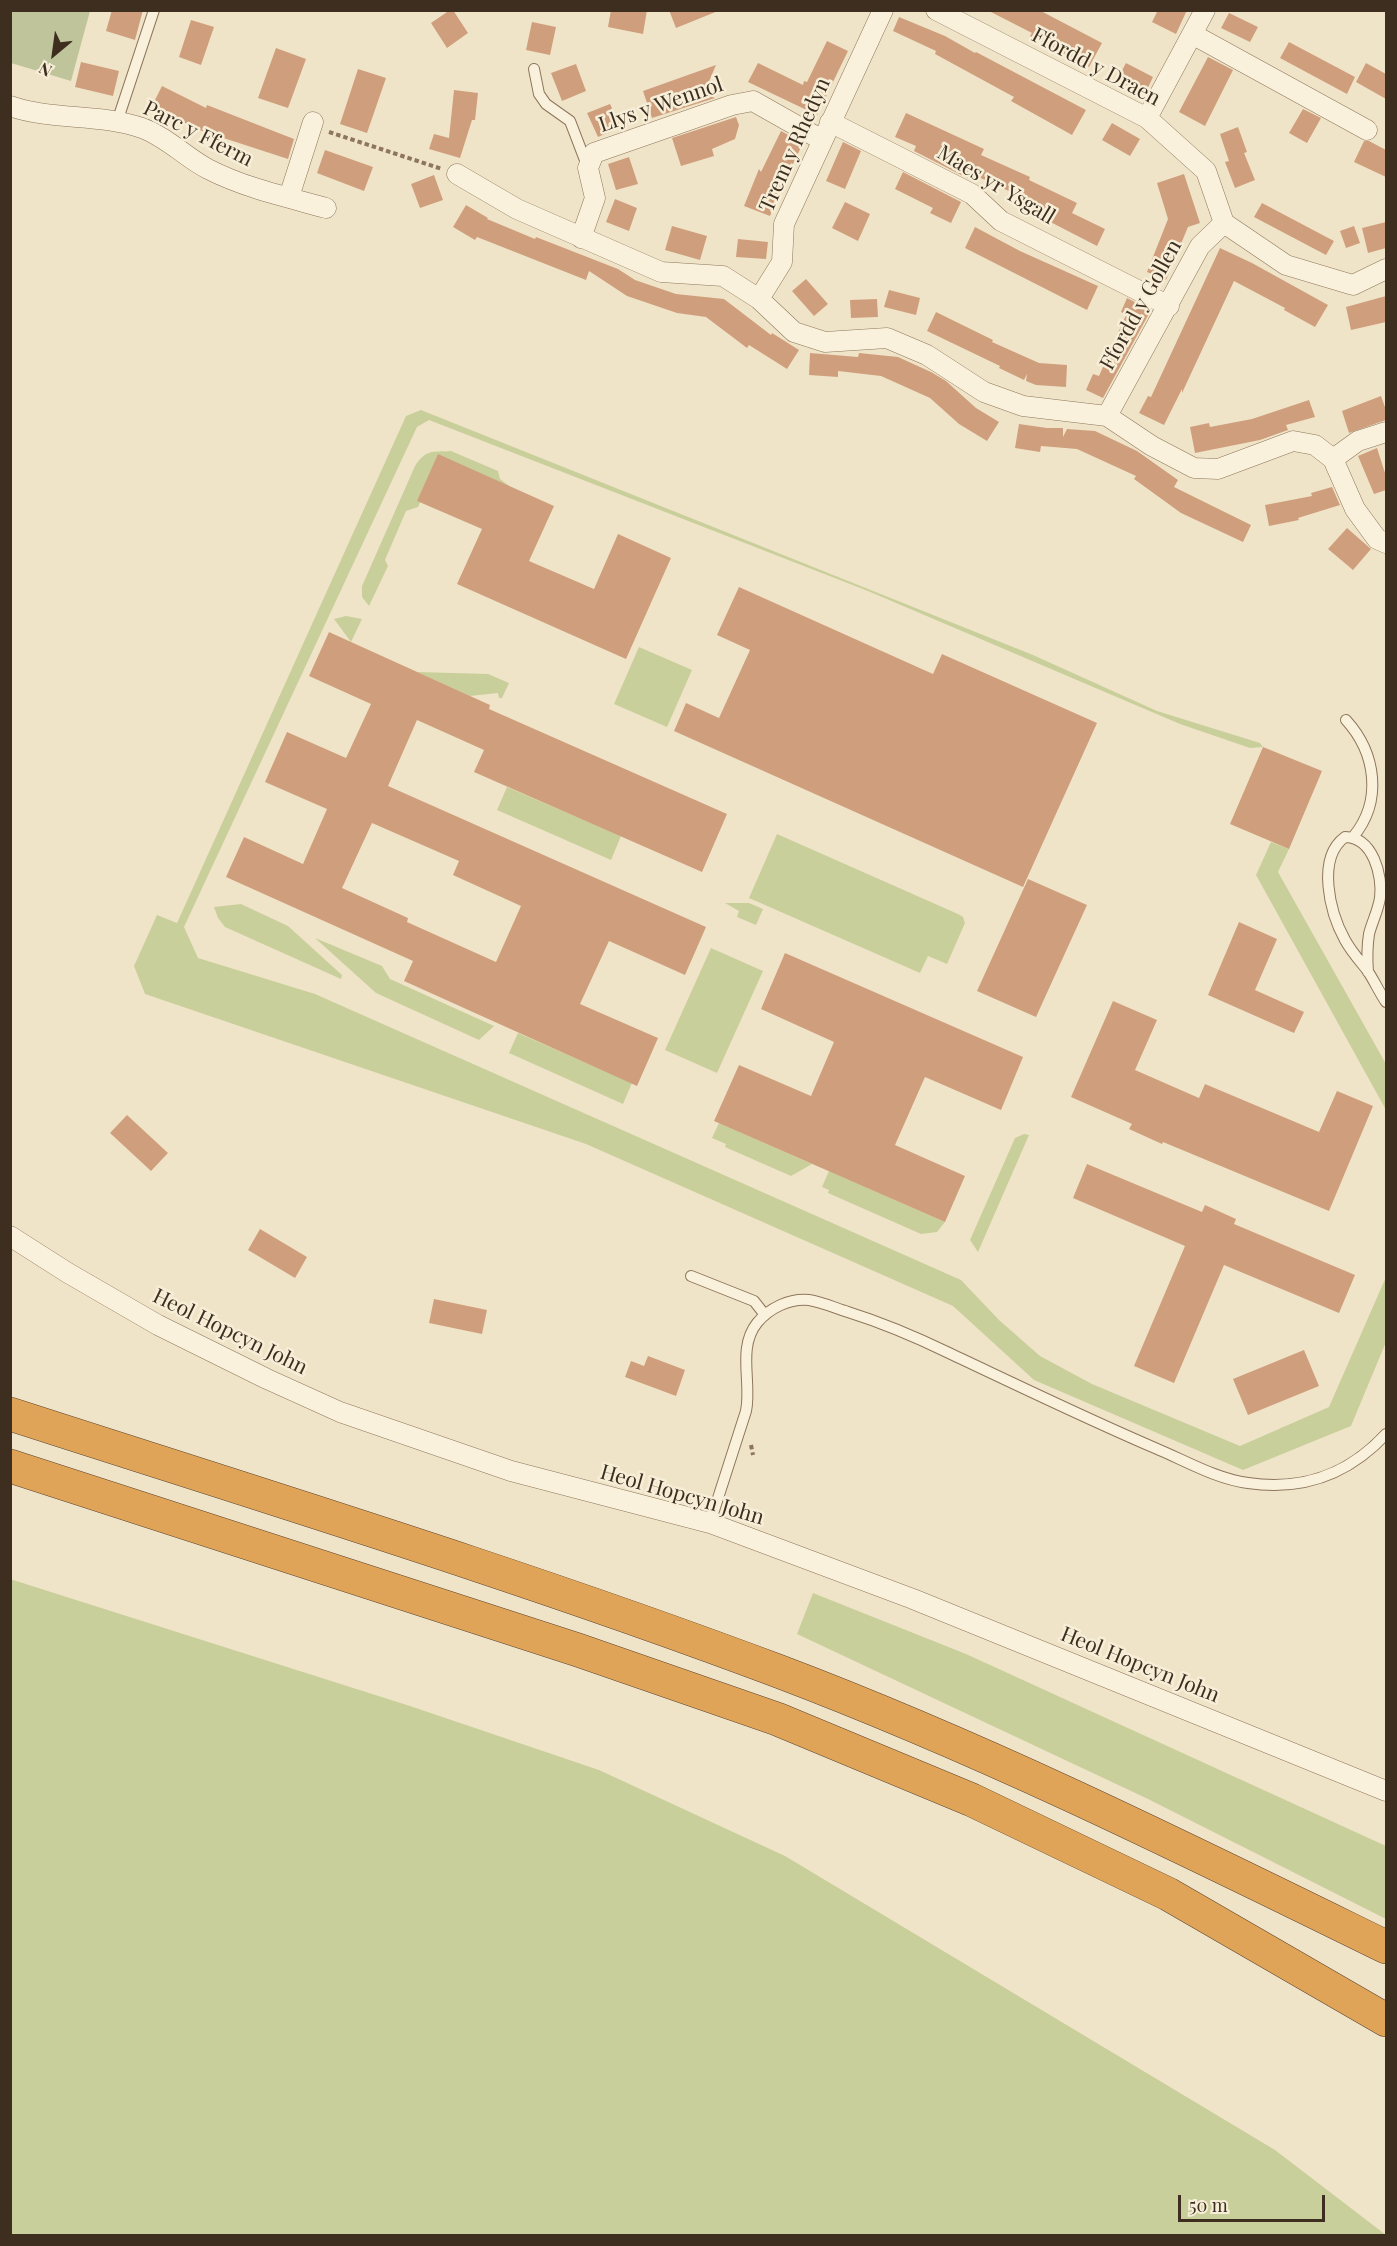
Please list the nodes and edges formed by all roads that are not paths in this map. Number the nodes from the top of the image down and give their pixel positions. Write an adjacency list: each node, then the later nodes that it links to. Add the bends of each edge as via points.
1 (153, 10): 9 (lane)
2 (883, 10): 12 (street, Trem y Rhedyn)
3 (1205, 10): 5 (street)
4 (944, 12): 8 (street, Ffordd y Draen)
5 (1192, 34): 8 (street); 11 (street)
6 (534, 69): 13 (lane, via 539,94 570,121)
7 (10, 106): 9 (street, Parc y Fferm)
8 (1147, 118): 17 (street, Ffordd y Draen, via 1206,171)
9 (117, 122): 15 (street, Parc y Fferm, via 172,143 206,168 241,184)
10 (321, 127): 15 (street)
11 (1367, 130)
12 (826, 131): 13 (street, Llys y Wennol, via 753,101 594,153); 20 (street, Trem y Rhedyn, via 784,224 782,262); 21 (street, Maes yr Ysgall, via 972,194 1001,221)
13 (588, 168): 18 (street, via 595,198)
14 (457, 174): 18 (street, via 516,209)
15 (289, 197): 16 (street, Parc y Fferm)
16 (326, 208)
17 (1224, 223): 19 (street, via 1286,265 1353,285); 21 (street, Ffordd y Gollen, via 1200,246)
18 (581, 238): 20 (street, via 661,272 723,276)
19 (1386, 269)
20 (759, 299): 22 (street, via 794,332 825,342 887,338 927,355 984,392 1023,405)
21 (1169, 306): 22 (street, Ffordd y Gollen)
22 (1107, 416): 24 (street, via 1194,468 1218,469 1293,441 1315,445)
23 (1386, 432): 24 (street, via 1358,441)
24 (1333, 459): 25 (street, via 1355,509 1377,539)
25 (1386, 543)
26 (1346, 720): 27 (lane, via 1367,751 1373,783 1367,816)
27 (1353, 837): 28 (lane, via 1370,852 1380,879 1380,898 1367,946); 28 (lane, via 1345,837 1333,850 1330,893 1344,939)
28 (1368, 972): 29 (lane)
29 (1386, 1002)
30 (10, 1236): 36 (street, Heol Hopcyn John, via 158,1324 340,1412 511,1472)
31 (691, 1276): 32 (lane, via 754,1301)
32 (765, 1315): 34 (lane, via 775,1307 807,1300 876,1321 1126,1435 1246,1483 1276,1485 1316,1480 1357,1461); 36 (lane, via 747,1346 749,1398)
33 (10, 1414): 38 (highway, via 574,1597 781,1673 1007,1765)
34 (1386, 1434)
35 (10, 1466): 41 (highway, via 578,1650 777,1719 972,1800 1054,1839 1168,1894)
36 (710, 1523): 37 (street, Heol Hopcyn John, via 913,1599)
37 (1386, 1791)
38 (1240, 1875): 39 (highway); 40 (highway)
39 (1386, 1947)
40 (1386, 1956)
41 (1318, 1978): 42 (highway); 43 (highway)
42 (1386, 2020)
43 (1386, 2028)

